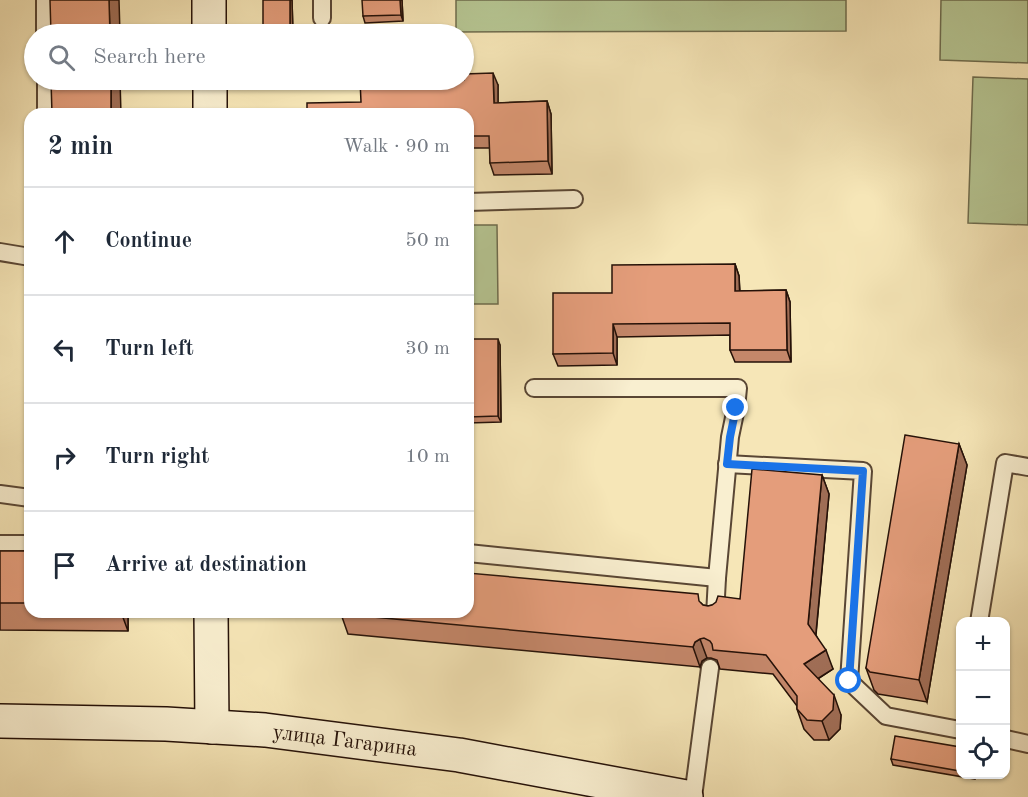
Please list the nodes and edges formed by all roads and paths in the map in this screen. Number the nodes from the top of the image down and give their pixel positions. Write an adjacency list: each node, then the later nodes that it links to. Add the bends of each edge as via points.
1 (45, 0): 5 (lane)
2 (209, 0): 6 (main road)
3 (322, 0): 4 (lane)
4 (322, 18)
5 (45, 24)
6 (209, 24)
7 (46, 90): 9 (lane)
8 (210, 90): 10 (main road)
9 (46, 108)
10 (210, 108)
11 (574, 199): 12 (lane)
12 (474, 202)
13 (0, 252): 14 (lane)
14 (24, 256)
15 (534, 388): 16 (lane, via 738,388)
16 (727, 464): 23 (lane); 30 (lane, via 863,471 849,681 886,716)
17 (1028, 467): 25 (lane, via 1005,463)
18 (0, 494): 19 (lane)
19 (24, 497)
20 (0, 544): 21 (lane)
21 (24, 544)
22 (474, 554): 23 (lane)
23 (717, 578): 24 (lane)
24 (715, 615)
25 (980, 617)
26 (211, 618): 29 (main road)
27 (711, 668): 34 (lane)
28 (0, 721): 29 (main road, улица Гагарина)
29 (212, 727): 33 (main road, улица Гагарина, via 459,754)
30 (956, 729)
31 (1010, 740): 32 (lane)
32 (1028, 744)
33 (686, 797)
34 (693, 797)

